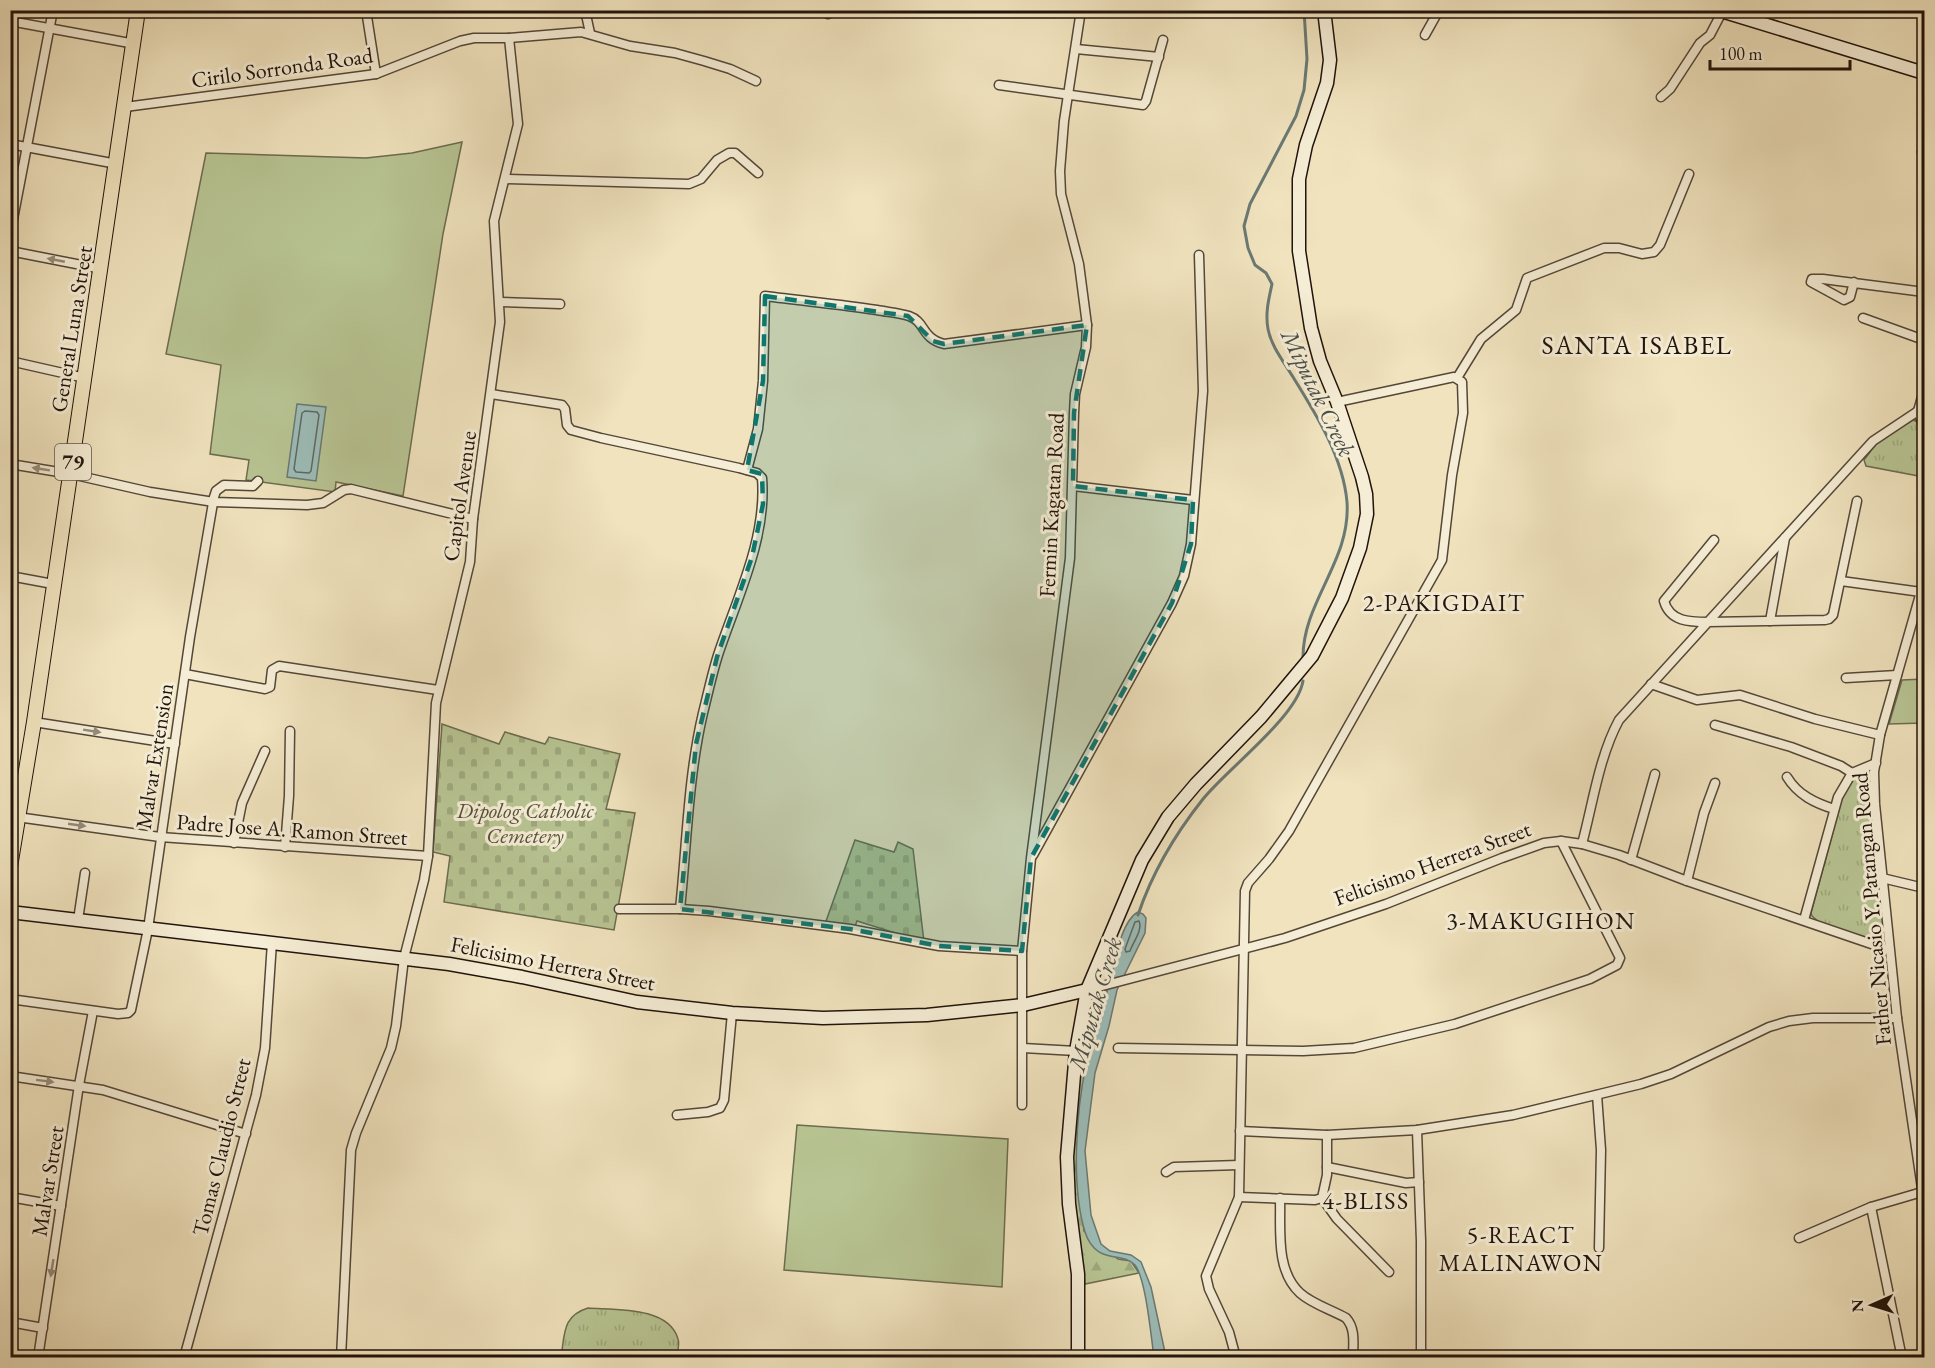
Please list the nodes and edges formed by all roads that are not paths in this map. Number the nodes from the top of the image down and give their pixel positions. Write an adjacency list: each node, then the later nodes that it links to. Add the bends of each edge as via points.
1 (53, 10): 10 (street)
2 (138, 10): 15 (main road, General Luna Street / 79)
3 (366, 10): 18 (street)
4 (585, 10): 11 (street)
5 (1081, 10): 16 (street, Fermin Kagatan Road)
6 (1324, 10): 47 (main road, via 1329,60 1299,179 1299,251 1311,328)
7 (1439, 10): 12 (street)
8 (1720, 11): 19 (main road); 23 (street, via 1710,35)
9 (10, 21): 10 (street)
10 (50, 28): 15 (street); 26 (street)
11 (590, 33): 13 (street, Cirilo Sorronda Road); 20 (street, Cirilo Sorronda Road, via 630,46 704,61)
12 (1425, 35)
13 (509, 38): 18 (street, Cirilo Sorronda Road, via 460,41); 30 (street, Capitol Avenue, via 518,124)
14 (1163, 40): 17 (street)
15 (135, 44): 24 (main road, General Luna Street / 79)
16 (1076, 49): 17 (street); 22 (street, Fermin Kagatan Road)
17 (1159, 57): 22 (street, via 1143,105)
18 (376, 74): 24 (street, Cirilo Sorronda Road)
19 (1924, 74)
20 (756, 81)
21 (999, 85): 22 (street)
22 (1070, 96): 40 (street, Fermin Kagatan Road, via 1060,171 1061,194 1079,264)
23 (1661, 97)
24 (126, 107): 27 (main road, General Luna Street / 79)
25 (10, 144): 26 (street)
26 (28, 147): 27 (street); 31 (street)
27 (117, 164): 34 (main road, General Luna Street / 79)
28 (758, 173): 30 (street, via 735,153 729,153 717,160 701,179 689,184)
29 (1689, 174): 44 (street, via 1654,252 1642,255 1604,248 1527,278 1516,310 1481,339)
30 (505, 179): 37 (street, Capitol Avenue, via 494,221)
31 (10, 235)
32 (10, 251): 34 (street, one-way to 32)
33 (1198, 255): 55 (street, via 1203,391)
34 (102, 269): 43 (main road, General Luna Street / 79)
35 (1854, 282): 35 (street, via 1850,297 1844,300 1811,281); 36 (street)
36 (1924, 292)
37 (500, 302): 38 (street); 46 (street, Capitol Avenue)
38 (560, 304)
39 (1863, 318): 41 (street)
40 (1088, 325): 51 (street, via 944,344 933,341 908,316 765,296 764,381 758,429); 54 (street, Fermin Kagatan Road, via 1075,394)
41 (1924, 340)
42 (10, 361): 43 (street)
43 (85, 378): 52 (main road, General Luna Street / 79)
44 (1457, 378): 47 (street); 108 (street, via 1462,382 1463,413 1442,560 1289,831 1248,883)
45 (1924, 390): 48 (street)
46 (491, 394): 51 (street, via 562,405 572,430); 58 (street, Capitol Avenue)
47 (1337, 402): 110 (main road, via 1362,477 1367,514 1342,598 1299,674 1196,784 1154,837)
48 (1918, 411): 49 (street); 59 (street, via 1873,441)
49 (1924, 429)
50 (10, 464): 52 (street, one-way to 50)
51 (747, 470): 100 (street, via 762,478 763,504 752,557 717,657 696,744)
52 (71, 474): 57 (street); 64 (main road, General Luna Street / 79)
53 (258, 482): 57 (street, via 254,486 224,485 216,491)
54 (1073, 486): 55 (street); 92 (street, Fermin Kagatan Road, via 1071,558)
55 (1193, 500): 92 (street, via 1191,544 1173,603)
56 (1857, 501): 62 (street)
57 (214, 502): 58 (street, via 308,505 351,489); 68 (street, Malvar Extension)
58 (473, 519): 72 (street, Capitol Avenue, via 466,580)
59 (1785, 538): 66 (street); 67 (street)
60 (1714, 540): 67 (street, via 1664,601 1670,613 1684,621)
61 (10, 576): 64 (street)
62 (1841, 580): 65 (street); 66 (street, via 1829,619)
63 (1924, 581): 65 (street, Father Nicasio Y. Patangan Road)
64 (53, 584): 73 (main road, General Luna Street / 79)
65 (1921, 592): 69 (street, Father Nicasio Y. Patangan Road)
66 (1770, 621): 67 (street)
67 (1708, 622): 71 (street)
68 (185, 674): 72 (street, via 265,689 270,687 273,668 279,666); 77 (street, Malvar Extension)
69 (1897, 675): 70 (street); 76 (street, Father Nicasio Y. Patangan Road)
70 (1846, 678)
71 (1651, 684): 76 (street, via 1697,700 1740,695); 89 (street, via 1612,733)
72 (438, 690): 91 (street, Capitol Avenue)
73 (34, 722): 77 (street, one-way to 77); 85 (main road, General Luna Street / 79)
74 (1715, 725): 81 (street, via 1791,747)
75 (290, 731): 90 (street)
76 (1880, 735): 79 (street, Father Nicasio Y. Patangan Road)
77 (175, 744): 86 (street, Malvar Extension)
78 (265, 751): 88 (street, via 242,803)
79 (1875, 763): 81 (street); 96 (street, Father Nicasio Y. Patangan Road)
80 (1655, 774): 93 (street)
81 (1852, 774): 84 (street)
82 (1786, 777): 84 (street, via 1808,799)
83 (1715, 783): 97 (street)
84 (1834, 809): 103 (street)
85 (15, 816): 86 (street, Padre Jose A. Ramon Street, one-way to 86); 94 (main road, General Luna Street / 79)
86 (160, 837): 88 (street, Padre Jose A. Ramon Street); 104 (street, Malvar Extension)
87 (1561, 841): 89 (street, Felicisimo Herrera Street); 108 (street, Felicisimo Herrera Street, via 1533,847 1386,903); 118 (street, via 1618,953 1617,965 1590,980 1489,1013 1371,1045 1303,1051)
88 (234, 843): 90 (street, Padre Jose A. Ramon Street)
89 (1582, 844): 93 (street, Felicisimo Herrera Street)
90 (285, 846): 91 (street, Padre Jose A. Ramon Street)
91 (428, 856): 109 (street, Capitol Avenue)
92 (1031, 858): 107 (street, Fermin Kagatan Road)
93 (1630, 860): 97 (street, Felicisimo Herrera Street)
94 (10, 867)
95 (85, 873): 102 (street)
96 (1882, 878): 98 (street); 106 (street, Father Nicasio Y. Patangan Road)
97 (1687, 881): 103 (street, Felicisimo Herrera Street)
98 (1924, 888)
99 (619, 909): 100 (street)
100 (680, 909): 107 (street, via 850,929 939,946)
101 (10, 912): 102 (main road, Felicisimo Herrera Street)
102 (78, 920): 104 (main road, Felicisimo Herrera Street)
103 (1804, 921): 106 (street, Felicisimo Herrera Street)
104 (148, 929): 105 (main road, Felicisimo Herrera Street); 113 (street, Malvar Extension, via 133,1005 128,1013)
105 (272, 942): 109 (main road, Felicisimo Herrera Street); 127 (street, Tomas Claudio Street, via 265,1048)
106 (1889, 950): 115 (street, Father Nicasio Y. Patangan Road)
107 (1022, 951): 112 (street, Fermin Kagatan Road)
108 (1242, 951): 110 (street, Felicisimo Herrera Street); 118 (street)
109 (404, 958): 114 (main road, Felicisimo Herrera Street, via 485,970 637,1002); 148 (street, Capitol Avenue, via 391,1048 351,1150)
110 (1088, 990): 112 (main road, Felicisimo Herrera Street); 119 (main road)
111 (10, 999): 113 (street)
112 (1023, 1005): 114 (main road, Felicisimo Herrera Street, via 875,1018); 116 (street, Fermin Kagatan Road)
113 (93, 1011): 121 (street, Malvar Street)
114 (732, 1013): 124 (street, via 720,1108)
115 (1897, 1018): 122 (street, via 1789,1021 1671,1074); 133 (street, Father Nicasio Y. Patangan Road)
116 (1023, 1048): 119 (street); 123 (street, Fermin Kagatan Road)
117 (1118, 1048): 118 (street)
118 (1242, 1050): 126 (street)
119 (1076, 1051): 149 (main road, via 1067,1157 1078,1274)
120 (10, 1076): 121 (street, one-way to 121)
121 (79, 1085): 127 (street); 139 (street, Malvar Street)
122 (1597, 1095): 125 (street, via 1513,1115); 142 (street, via 1602,1195)
123 (1022, 1105)
124 (677, 1115)
125 (1417, 1130): 128 (street); 132 (street)
126 (1240, 1131): 128 (street); 129 (street)
127 (246, 1134): 147 (street, Tomas Claudio Street)
128 (1328, 1135): 130 (street)
129 (1239, 1165): 131 (street, via 1174,1167); 135 (street)
130 (1327, 1167): 132 (street); 137 (street)
131 (1166, 1172)
132 (1419, 1182): 152 (street)
133 (1923, 1187): 138 (street, Father Nicasio Y. Patangan Road); 140 (street)
134 (10, 1197): 139 (street)
135 (1239, 1197): 136 (street); 150 (street, via 1206,1276)
136 (1280, 1198): 137 (street); 151 (street, via 1281,1251 1290,1281 1301,1294 1346,1318 1353,1332)
137 (1322, 1198): 143 (street)
138 (1924, 1202)
139 (61, 1206): 145 (street, Malvar Street, one-way to 145)
140 (1871, 1207): 141 (street); 153 (street)
141 (1799, 1239)
142 (1599, 1248)
143 (1389, 1272)
144 (10, 1322): 145 (street)
145 (43, 1328): 146 (street, Malvar Street)
146 (38, 1358)
147 (184, 1358)
148 (341, 1358)
149 (1078, 1358)
150 (1236, 1358)
151 (1353, 1358)
152 (1421, 1358)
153 (1902, 1358)

